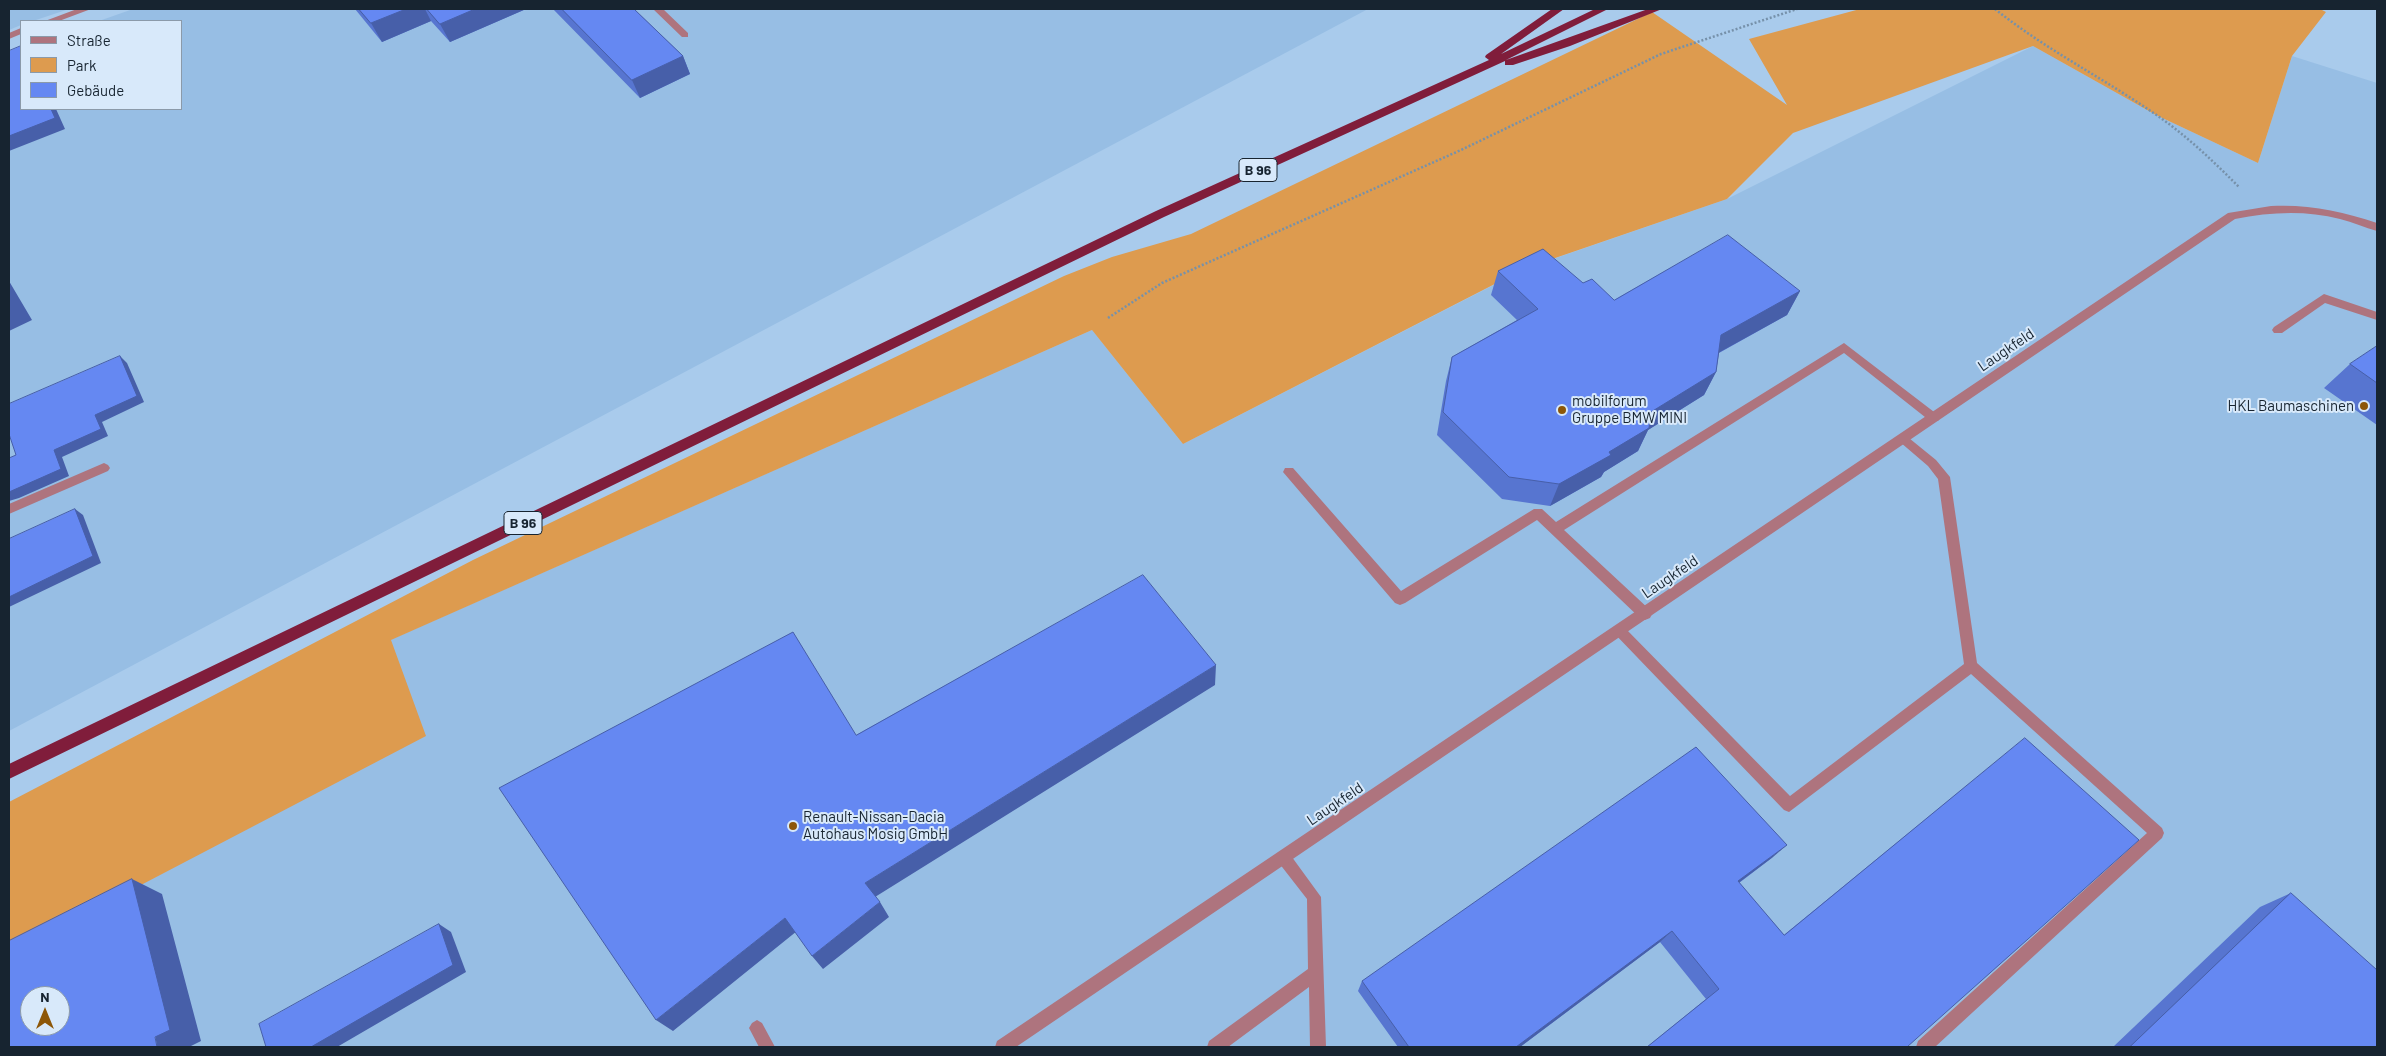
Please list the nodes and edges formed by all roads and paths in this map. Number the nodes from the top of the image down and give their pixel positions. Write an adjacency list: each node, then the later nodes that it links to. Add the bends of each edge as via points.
1 (86, 9): 8 (street)
2 (658, 9): 9 (street)
3 (1560, 9): 10 (highway)
4 (1603, 9): 10 (highway, B 96)
5 (1657, 9): 10 (highway, B 96, via 1566,44)
6 (1797, 9): 14 (path, via 1661,54 1461,150 1162,282)
7 (1995, 9): 11 (path, via 2019,29 2156,115 2219,166)
8 (53, 20)
9 (685, 35)
10 (1461, 78): 25 (highway, B 96, via 1160,214)
11 (2260, 210): 12 (street, Laugkfeld, via 2320,210); 16 (street, Laugkfeld, via 2232,216)
12 (2377, 227)
13 (2377, 316): 15 (street, via 2324,298)
14 (1108, 318)
15 (2278, 330)
16 (1934, 418): 17 (street, Laugkfeld); 21 (street, via 1844,347)
17 (1904, 439): 22 (street, Laugkfeld); 24 (street, via 1944,477)
18 (104, 468): 20 (street)
19 (1290, 472): 21 (street, via 1400,599 1538,512)
20 (9, 509)
21 (1555, 529): 22 (street)
22 (1645, 614): 23 (street, Laugkfeld)
23 (1619, 631): 24 (street, via 1789,805); 26 (street, Laugkfeld)
24 (1971, 666): 33 (street, via 2157,833)
25 (9, 772)
26 (1284, 858): 27 (street, via 1314,897); 30 (street, Laugkfeld)
27 (1314, 974): 31 (street); 32 (street)
28 (757, 1028): 29 (street)
29 (767, 1047)
30 (1003, 1047)
31 (1215, 1047)
32 (1318, 1047)
33 (1924, 1047)

